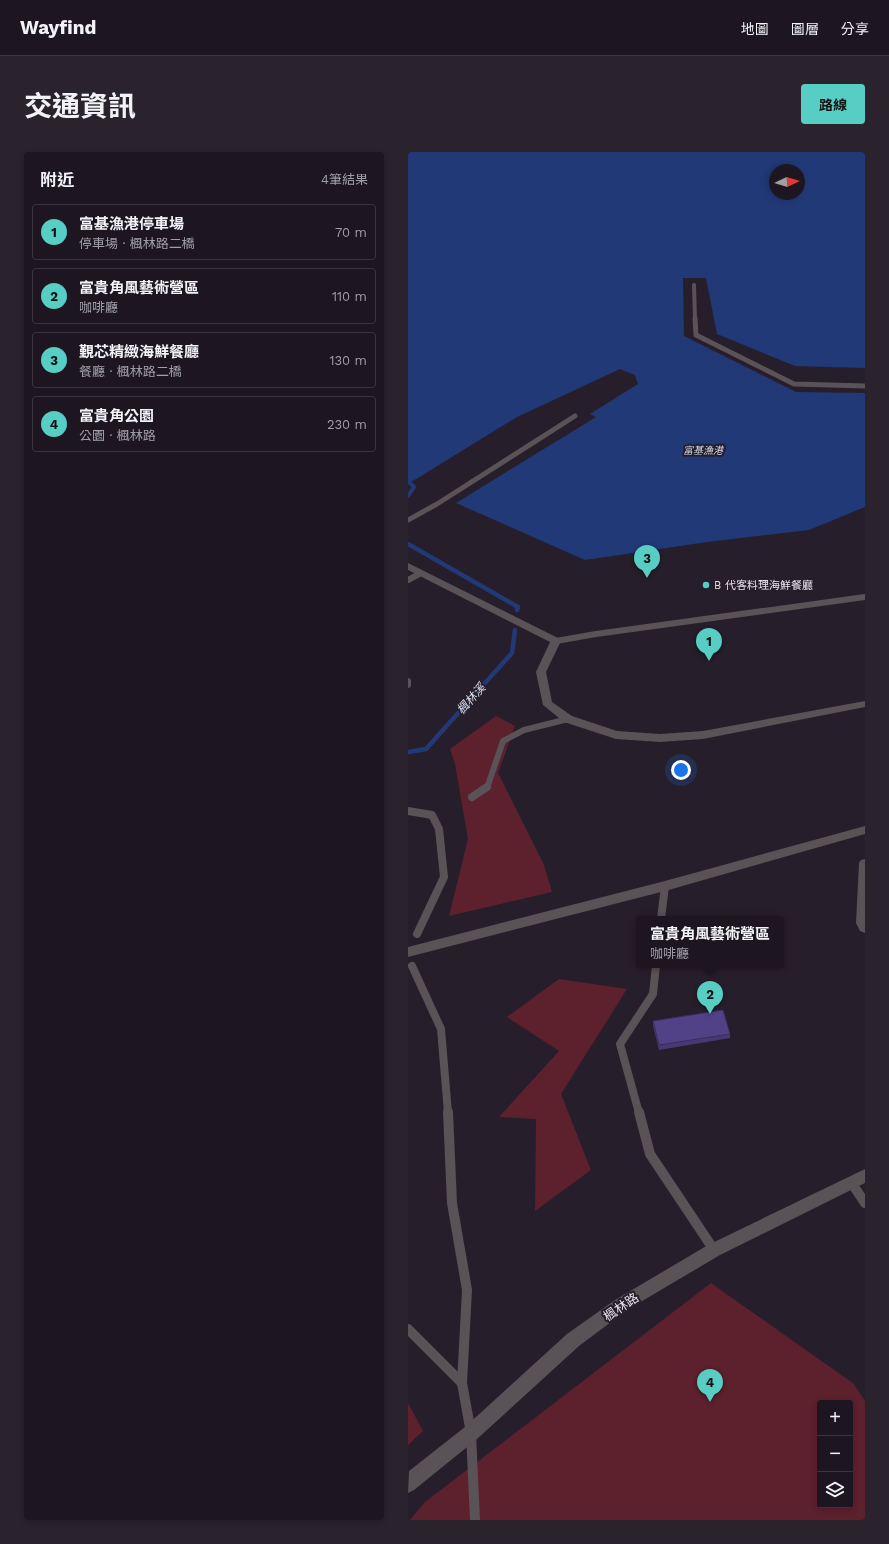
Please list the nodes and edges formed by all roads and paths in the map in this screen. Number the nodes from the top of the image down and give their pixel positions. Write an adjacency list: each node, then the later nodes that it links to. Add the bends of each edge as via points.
1 (694, 285): 2 (lane, via 696,335 794,384)
2 (865, 386)
3 (575, 416): 4 (lane)
4 (408, 520)
5 (408, 566): 6 (street)
6 (421, 573): 7 (lane); 9 (street)
7 (408, 580)
8 (865, 597): 9 (lane)
9 (556, 640): 13 (street, via 541,672 547,703)
10 (408, 681): 11 (lane)
11 (408, 685)
12 (865, 704): 13 (street, via 703,735 660,738 616,735)
13 (568, 719): 14 (lane, via 524,730 503,741 487,788)
14 (472, 797)
15 (408, 811): 21 (lane, via 432,815 439,829 444,877)
16 (865, 830): 18 (street)
17 (865, 863): 20 (street, via 862,923)
18 (665, 886): 19 (lane); 22 (street)
19 (661, 916)
20 (865, 928)
21 (417, 934)
22 (408, 952)
23 (412, 966): 29 (lane, via 441,1030 452,1203 467,1290)
24 (656, 968): 27 (lane, via 653,994 620,1044 650,1154)
25 (858, 1179): 26 (lane); 27 (street, 楓林路)
26 (865, 1203)
27 (714, 1250): 30 (street, 楓林路, via 621,1305 573,1340)
28 (408, 1329): 29 (lane)
29 (462, 1383): 30 (lane)
30 (471, 1433): 31 (street, 楓林路); 32 (lane)
31 (408, 1484)
32 (475, 1520)

